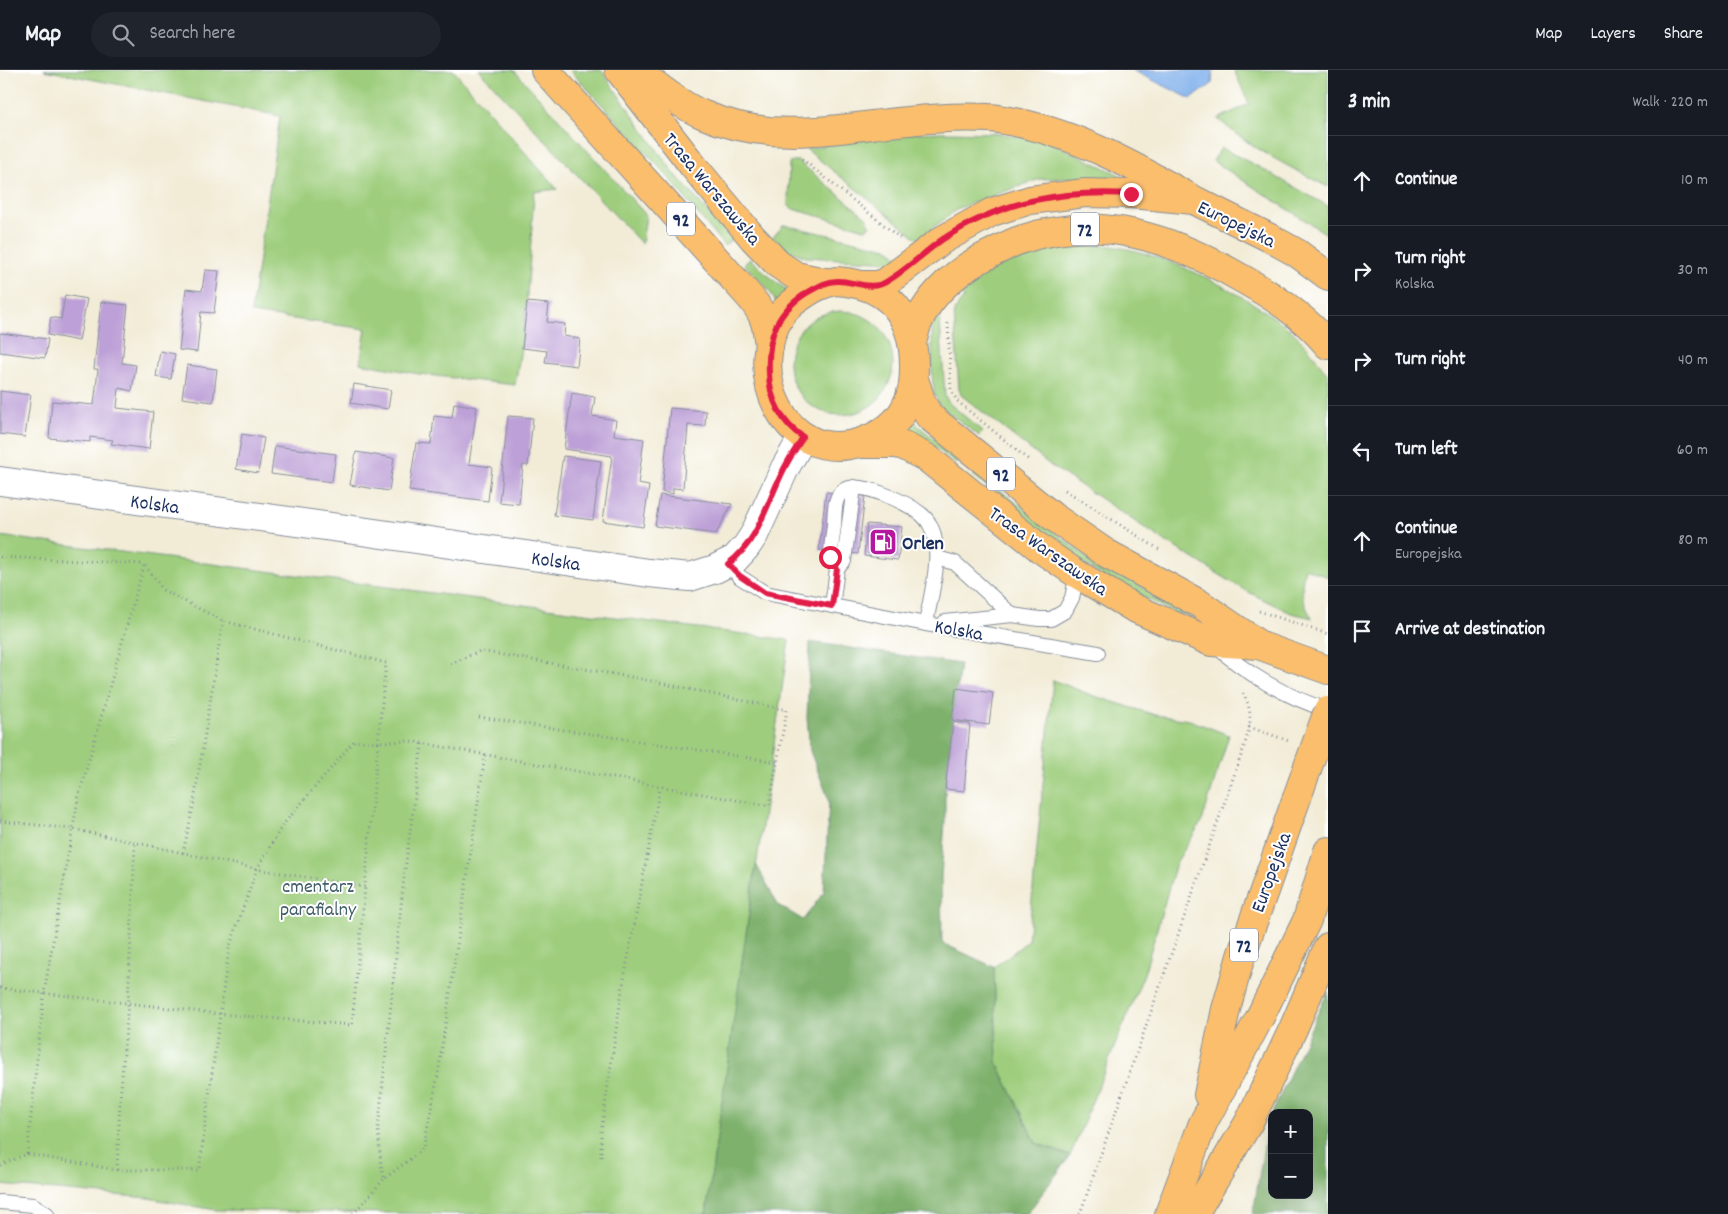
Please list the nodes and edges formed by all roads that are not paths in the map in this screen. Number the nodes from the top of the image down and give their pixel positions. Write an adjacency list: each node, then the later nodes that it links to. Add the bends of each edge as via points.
1 (545, 70): 10 (main road, 92, via 758,306 766,321)
2 (619, 70): 6 (main road, Trasa Warszawska / 92, via 694,167 778,264 796,276)
3 (635, 70): 4 (main road, via 703,115 750,130 793,133 990,118 1029,125 1068,137 1139,169)
4 (1194, 200): 5 (main road, Europejska / 72, via 1297,253); 7 (main road, Europejska / 72, via 1085,193 1017,204 992,212 959,229 886,282)
5 (1328, 276)
6 (825, 282): 7 (main road, 92, via 844,281); 10 (main road, 92, via 787,308 775,328)
7 (862, 285): 8 (main road, 92, via 880,292 892,302)
8 (913, 339): 9 (main road, 72, via 928,306 942,288 964,269 1022,239 1080,229 1148,236 1194,253 1268,293); 11 (main road, 92)
9 (1328, 344)
10 (769, 352): 12 (main road, 92, via 769,378 778,409 790,427)
11 (914, 379): 13 (main road, 92, via 913,390 902,414 883,432); 22 (main road, Trasa Warszawska / 92, via 930,416 1052,516 1106,553 1200,604)
12 (803, 437): 13 (main road, 92, via 824,446); 16 (street, via 750,542)
13 (848, 446): 17 (main road, Trasa Warszawska / 92, via 885,443 914,451)
14 (0, 482): 16 (street, Kolska, via 649,573 690,577)
15 (937, 558): 18 (lane, via 931,527 923,515 875,491 854,487 844,561 837,569); 19 (lane, via 955,563); 20 (lane)
16 (728, 564): 18 (lane, Kolska, via 765,593)
17 (1077, 574): 19 (lane, via 1072,598 1059,615 1039,619); 21 (main road, Trasa Warszawska / 92, via 1134,608)
18 (832, 606): 20 (lane, Kolska)
19 (1012, 615): 20 (lane)
20 (926, 624): 23 (lane, Kolska)
21 (1211, 642): 22 (main road, Trasa Warszawska / 92); 25 (lane, via 1232,661 1310,705)
22 (1261, 646): 24 (main road, Trasa Warszawska / 92)
23 (1098, 653)
24 (1328, 670)
25 (1328, 711): 28 (main road, Europejska / 72, bridge, via 1240,956)
26 (1328, 851): 28 (main road, Europejska / 72, via 1307,920)
27 (1328, 947): 32 (main road, via 1249,1122)
28 (1203, 1124): 31 (main road, Europejska / 72)
29 (0, 1202): 30 (lane, via 33,1205)
30 (47, 1214)
31 (1169, 1214)
32 (1194, 1214)

